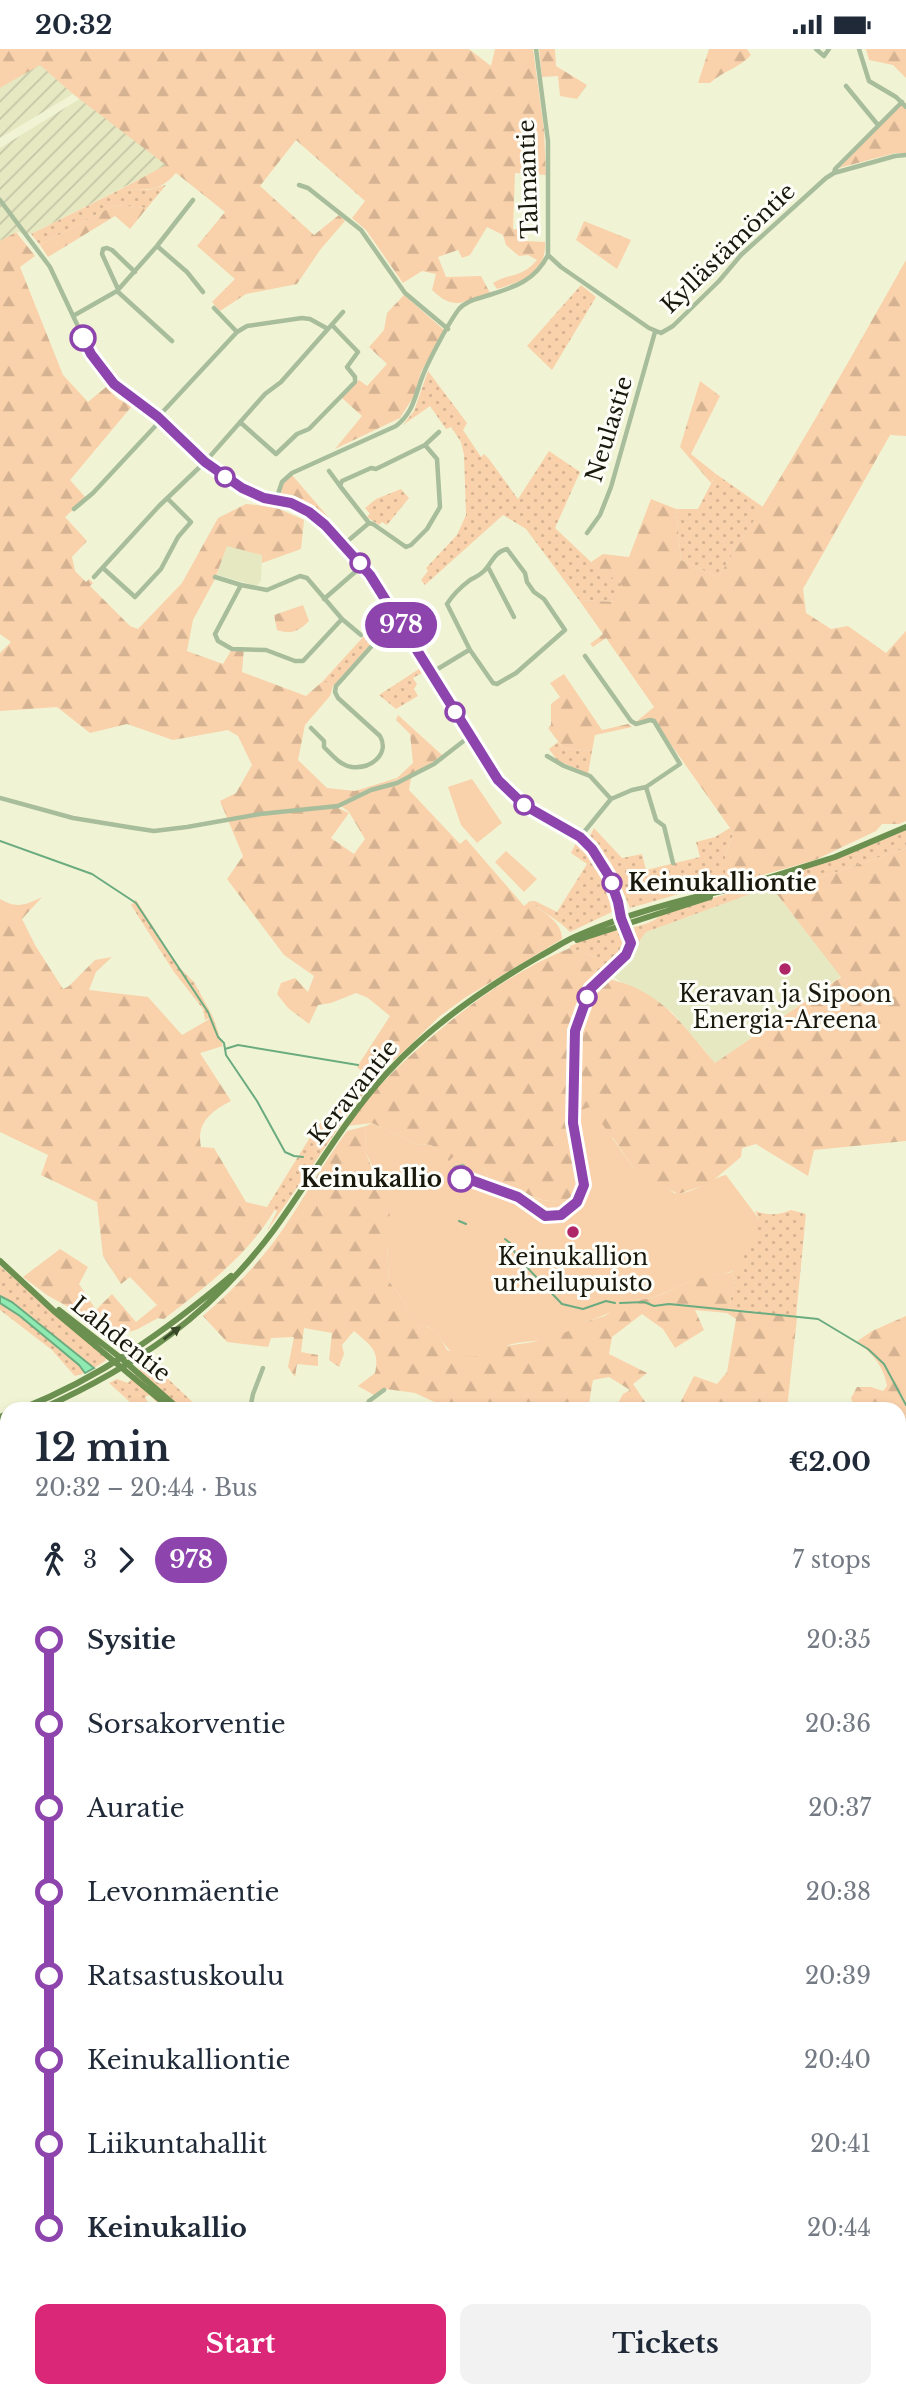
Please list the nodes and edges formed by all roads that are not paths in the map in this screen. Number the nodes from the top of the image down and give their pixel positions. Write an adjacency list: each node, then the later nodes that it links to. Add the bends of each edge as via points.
1 (536, 49): 14 (street, Talmantie, via 548,141)
2 (816, 49): 3 (street, via 824,55)
3 (830, 49)
4 (859, 49): 6 (street, via 869,81)
5 (846, 86): 7 (street)
6 (904, 104): 7 (street)
7 (878, 125): 9 (street)
8 (906, 155): 9 (street, Kyllästämöntie)
9 (834, 173): 24 (street, Kyllästämöntie, via 741,255 673,326)
10 (299, 185): 22 (street, via 361,230 405,293)
11 (194, 200): 13 (street)
12 (0, 201): 20 (street, via 50,267)
13 (157, 246): 15 (street); 17 (street)
14 (548, 255): 22 (street, Talmantie, via 531,278 462,306); 24 (street, Kyllästämöntie)
15 (135, 272): 16 (street); 16 (street, via 112,250 103,249)
16 (117, 290): 20 (street); 25 (street)
17 (203, 292)
18 (214, 308): 23 (street)
19 (342, 311): 21 (street)
20 (73, 316): 26 (street, via 107,376)
21 (330, 327): 23 (street, via 302,318 247,326); 27 (street); 27 (street, via 359,352 346,367 356,380 343,395 276,454)
22 (448, 329): 34 (street, Talmantie, via 403,421 292,473 282,482)
23 (237, 332): 26 (street)
24 (655, 332): 37 (street, Neulastie, via 611,487)
25 (172, 341)
26 (159, 419): 30 (street); 35 (street)
27 (240, 422): 30 (street)
28 (439, 432): 29 (street)
29 (425, 445): 32 (street, via 342,481); 36 (street, via 437,459 440,507 434,519 408,547)
30 (205, 462): 33 (street); 34 (street, via 231,487 253,497)
31 (329, 471): 32 (street)
32 (340, 486): 36 (street)
33 (168, 499): 41 (street); 41 (street, via 189,519 190,526 135,597)
34 (276, 500): 38 (street, via 309,512)
35 (74, 509)
36 (369, 523): 38 (street)
37 (587, 533)
38 (343, 545): 39 (street)
39 (362, 566): 45 (street); 48 (street)
40 (488, 566): 46 (street); 50 (street, via 447,604); 50 (street, via 502,550 511,552 527,582 565,630 500,683 493,683)
41 (103, 568): 42 (street)
42 (94, 577)
43 (215, 577): 44 (street)
44 (241, 585): 45 (street, via 267,590 304,576); 47 (street, via 215,638 232,649 266,650 303,661)
45 (324, 599): 47 (street)
46 (514, 617)
47 (342, 619): 49 (street)
48 (401, 624): 52 (street); 53 (street, via 378,639 336,685 335,692 380,736 384,750 372,763 352,767 324,747)
49 (361, 635)
50 (470, 650): 52 (street)
51 (585, 656): 56 (street, via 631,721 654,721 680,764)
52 (431, 673): 54 (street)
53 (311, 728)
54 (470, 736): 57 (street, via 433,764 338,806 187,827 153,831 73,818); 60 (street, via 514,797)
55 (547, 756): 58 (street, via 590,776)
56 (646, 787): 58 (street); 61 (street, via 656,820 664,826)
57 (0, 798)
58 (611, 799): 60 (street)
59 (906, 827): 62 (main road, Keravantie, via 835,857)
60 (580, 837): 62 (street, via 600,859)
61 (673, 863)
62 (625, 920): 63 (street, via 631,939 629,951 590,989 575,1031 573,1123 583,1172 580,1197 566,1212 545,1216 518,1197); 65 (main road, Keravantie, via 555,948 465,1004 418,1042 344,1126)
63 (471, 1180)
64 (0, 1261): 66 (main road, Lahdentie)
65 (244, 1266): 66 (main road, Keravantie); 67 (main road, Keravantie, one-way to 65, via 208,1305)
66 (119, 1361): 67 (main road, Lahdentie); 70 (main road, Keravantie)
67 (126, 1367): 71 (main road, Keravantie); 72 (main road, Lahdentie); 73 (main road, Lahdentie)
68 (263, 1368): 74 (street)
69 (384, 1390): 75 (street)
70 (36, 1402)
71 (56, 1402)
72 (164, 1402)
73 (170, 1402)
74 (251, 1402)
75 (368, 1402)

